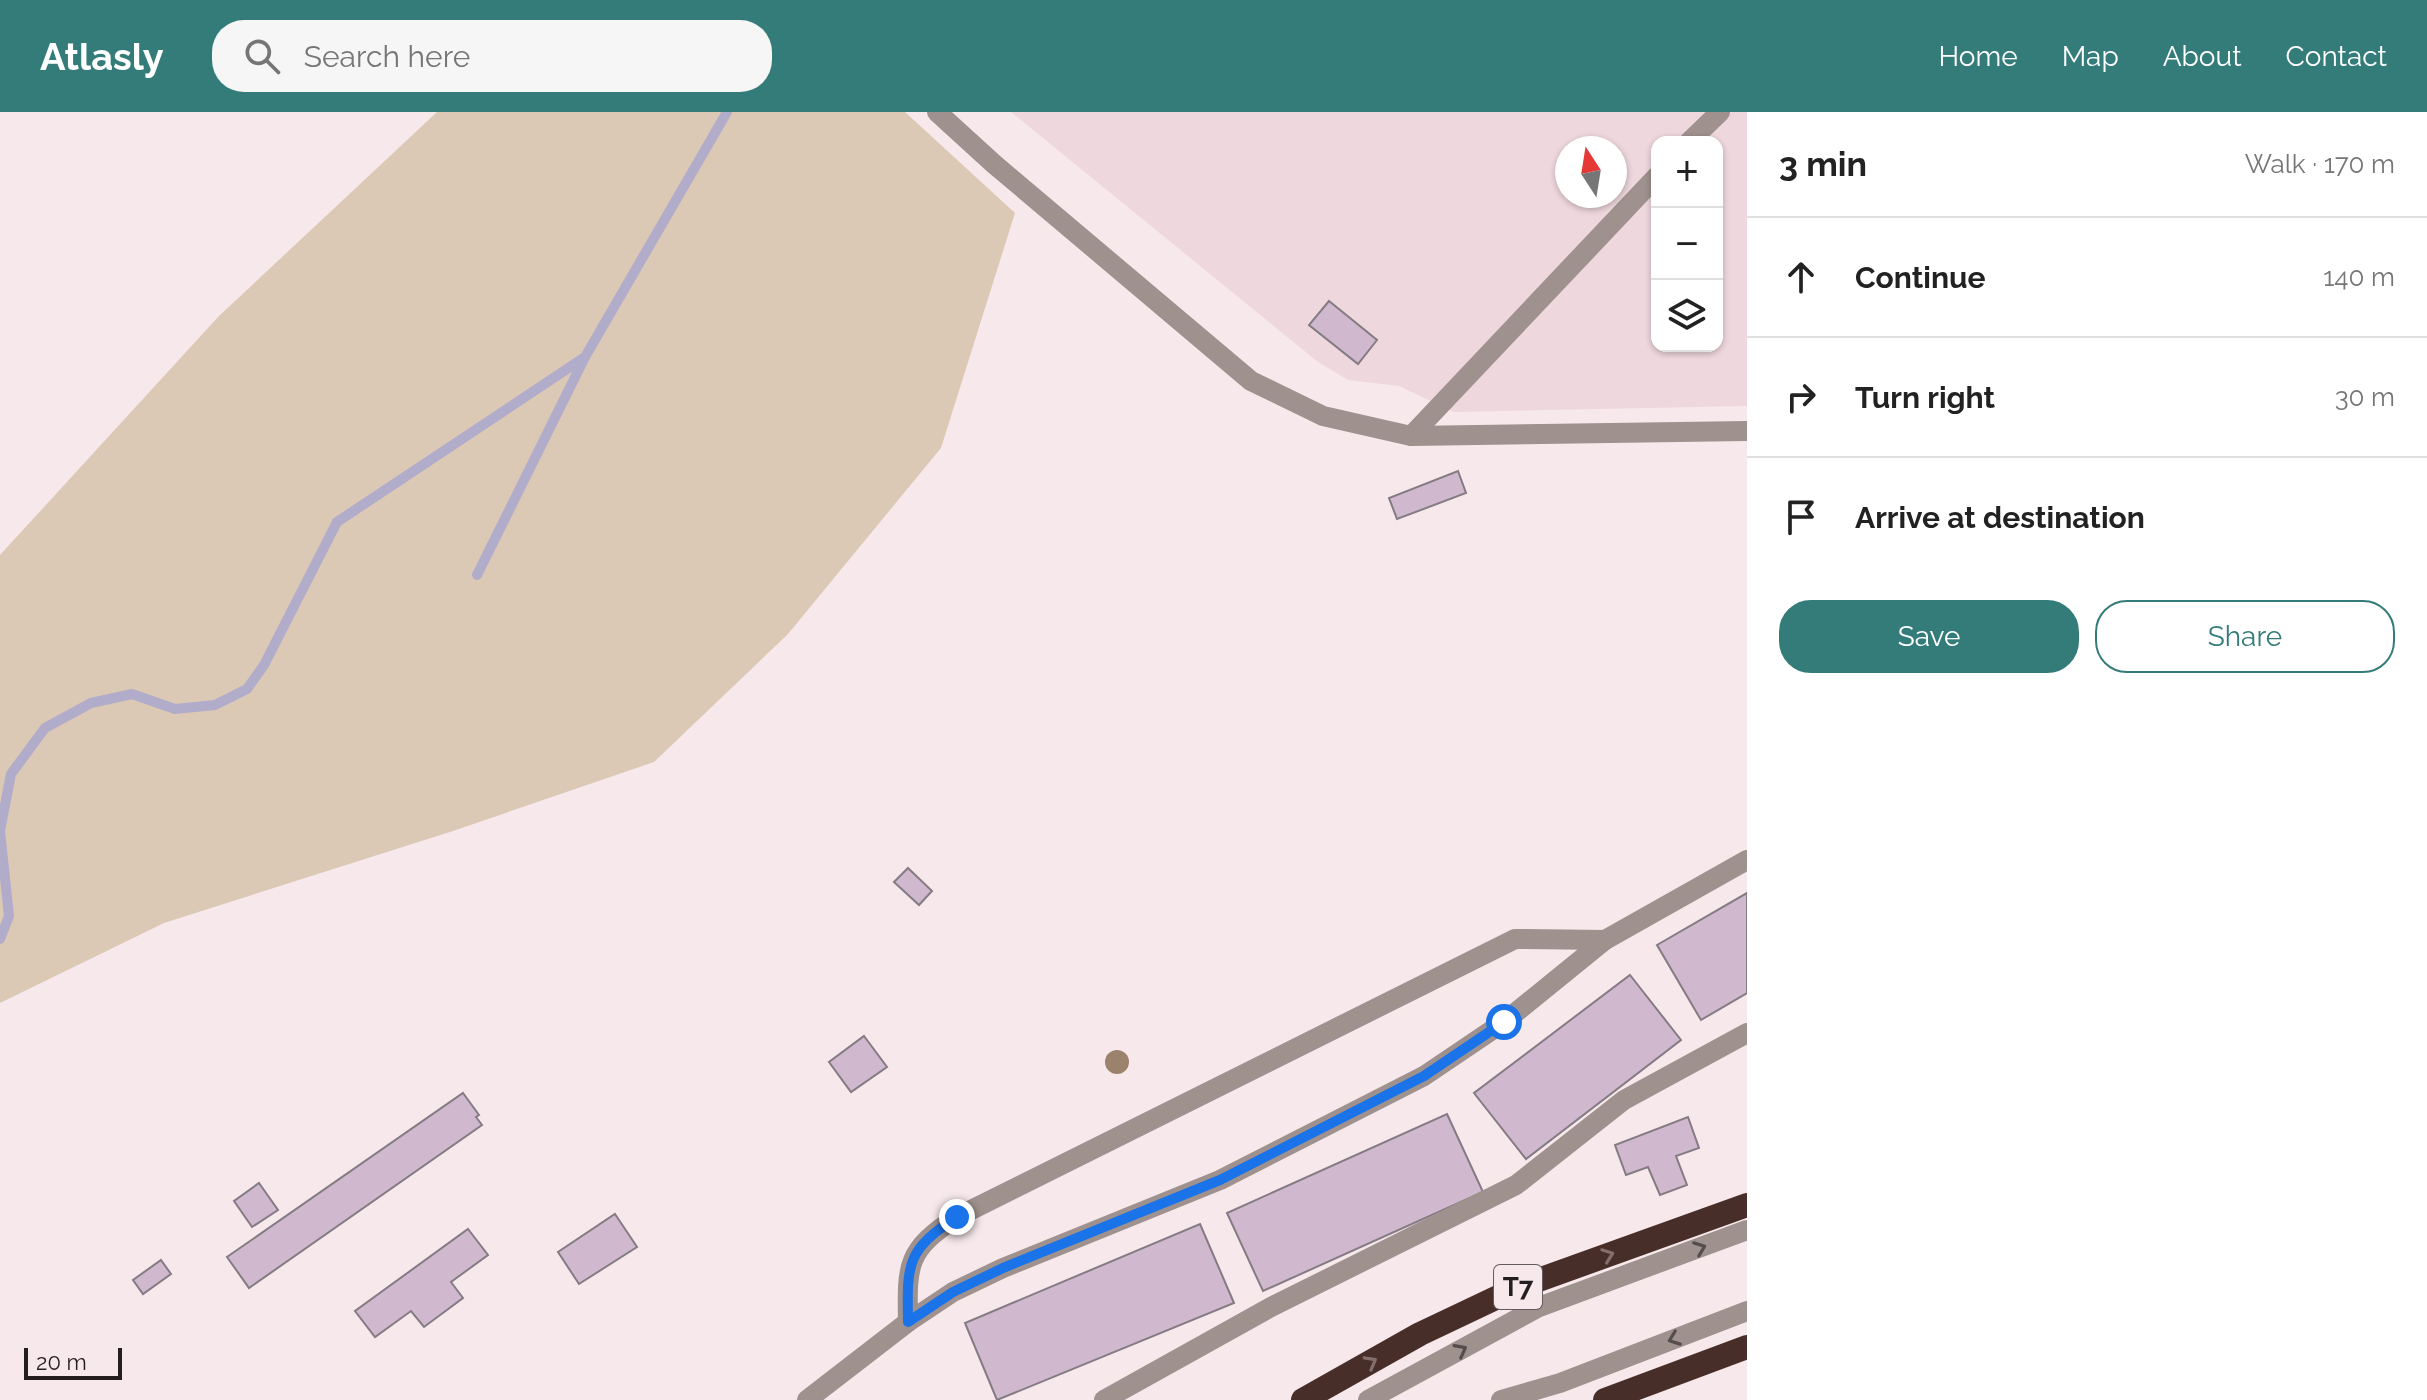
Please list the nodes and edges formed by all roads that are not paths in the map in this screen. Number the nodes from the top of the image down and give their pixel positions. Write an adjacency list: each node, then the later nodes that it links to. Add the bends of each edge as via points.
1 (937, 112): 6 (lane, via 1251,381 1323,416)
2 (1720, 112): 3 (lane)
3 (1695, 136)
4 (1651, 182): 6 (lane)
5 (1747, 431): 6 (lane)
6 (1411, 436)
7 (1747, 860): 8 (lane)
8 (1605, 940): 13 (lane, via 1504,1022 1424,1076 1220,1180 1003,1268); 13 (lane, via 1515,939 957,1217 931,1234 915,1255 907,1276)
9 (1747, 1033): 16 (lane, via 1624,1100 1516,1185 1271,1307)
10 (1747, 1205): 17 (highway, T7, one-way to 10, via 1420,1334 1519,1287)
11 (1747, 1230): 18 (lane, one-way to 11, via 1539,1307)
12 (1747, 1311): 19 (lane, one-way to 19, via 1560,1383)
13 (908, 1322): 15 (lane)
14 (1747, 1347): 20 (highway)
15 (807, 1400)
16 (1104, 1400)
17 (1303, 1400)
18 (1368, 1400)
19 (1501, 1400)
20 (1605, 1400)

